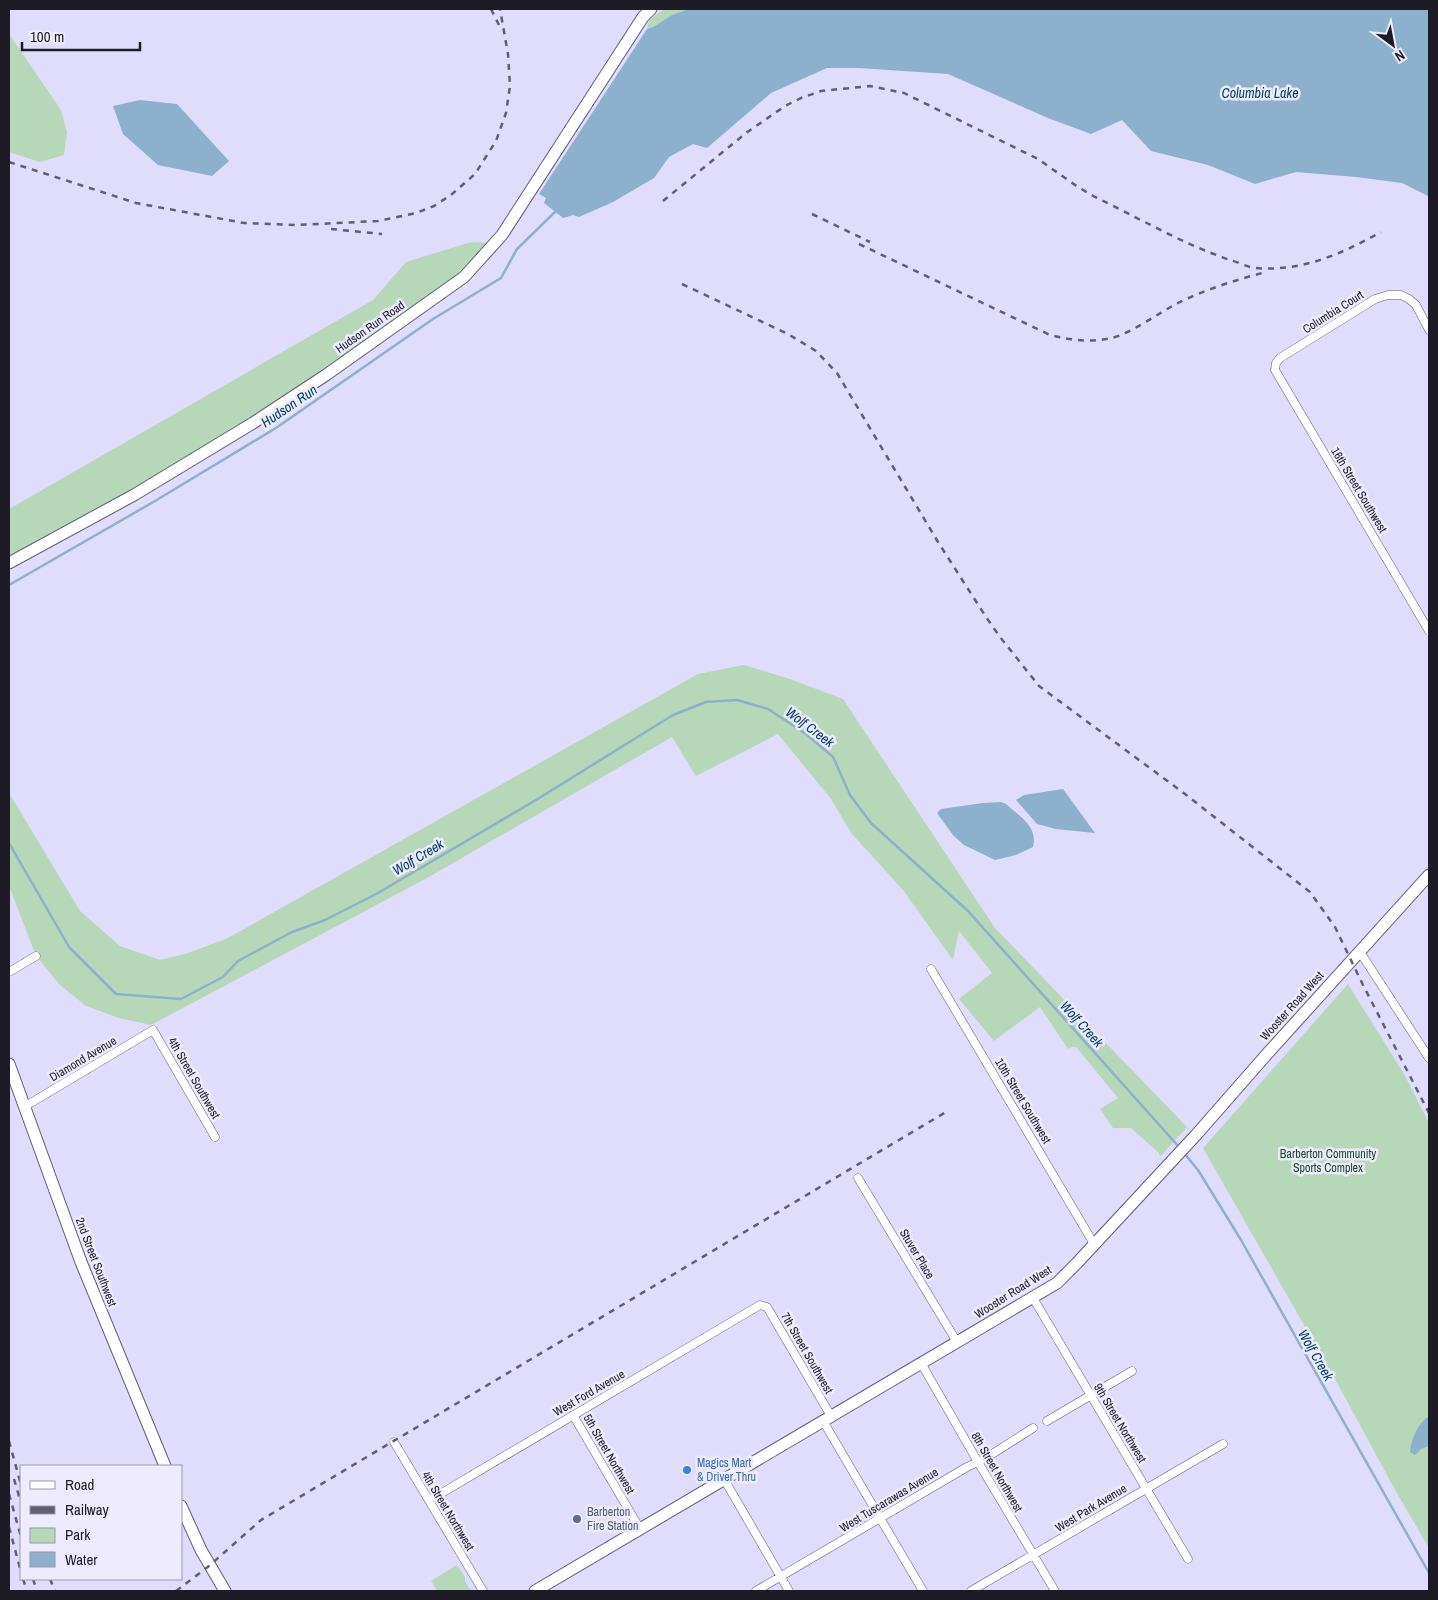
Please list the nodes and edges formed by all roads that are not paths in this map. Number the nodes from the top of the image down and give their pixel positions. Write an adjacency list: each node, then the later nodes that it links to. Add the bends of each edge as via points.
1 (651, 9): 4 (main road, Hudson Run Road, via 638,24 502,235 464,277 253,423 134,495)
2 (1429, 330): 3 (street, Columbia Court, via 1416,305 1404,296 1388,295 1375,299)
3 (1278, 360): 5 (street, 16th Street Southwest, via 1276,373)
4 (9, 563)
5 (1429, 631)
6 (1429, 875): 7 (main road, Wooster Road West)
7 (1360, 952): 12 (street); 17 (main road, Wooster Road West)
8 (36, 956): 10 (street)
9 (930, 969): 17 (street, 10th Street Southwest)
10 (9, 972)
11 (153, 1030): 14 (street, Diamond Avenue); 15 (street, 4th Street Southwest)
12 (1429, 1058)
13 (9, 1064): 14 (main road, 2nd Street Southwest)
14 (24, 1107): 31 (main road, 2nd Street Southwest, via 81,1262)
15 (215, 1137)
16 (858, 1178): 20 (street, Stuver Place)
17 (1094, 1244): 18 (main road, Wooster Road West, via 1062,1278)
18 (1033, 1298): 20 (main road, Wooster Road West); 23 (street, 9th Street Northwest)
19 (760, 1306): 24 (street, West Ford Avenue); 25 (street, 7th Street Southwest, via 767,1307)
20 (958, 1342): 21 (main road, Wooster Road West)
21 (922, 1363): 25 (main road, Wooster Road West); 30 (street, 8th Street Northwest)
22 (1132, 1371): 23 (street)
23 (1090, 1395): 26 (street); 33 (street, 9th Street Northwest)
24 (573, 1415): 34 (street, West Ford Avenue); 37 (street, 5th Street Northwest)
25 (827, 1419): 32 (main road, Wooster Road West); 36 (street)
26 (1047, 1421)
27 (1033, 1428): 30 (street, West Tuscarawas Avenue)
28 (394, 1442): 34 (street, 4th Street Northwest)
29 (1223, 1444): 33 (street, West Park Avenue)
30 (978, 1462): 36 (street, West Tuscarawas Avenue); 38 (street, 8th Street Northwest)
31 (165, 1465)
32 (724, 1479): 37 (main road, Wooster Road West); 40 (street)
33 (1145, 1488): 38 (street, West Park Avenue); 39 (street, 9th Street Northwest)
34 (430, 1500): 42 (street, 4th Street Northwest)
35 (182, 1508): 41 (main road)
36 (881, 1519): 40 (street, West Tuscarawas Avenue); 46 (street)
37 (640, 1529): 43 (main road, Wooster Road West)
38 (1033, 1555): 47 (street, West Park Avenue); 48 (street, 8th Street Northwest)
39 (1188, 1559)
40 (781, 1577): 44 (street, West Tuscarawas Avenue); 45 (street)
41 (224, 1591)
42 (483, 1591)
43 (535, 1591)
44 (756, 1591)
45 (789, 1591)
46 (923, 1591)
47 (971, 1591)
48 (1054, 1591)

